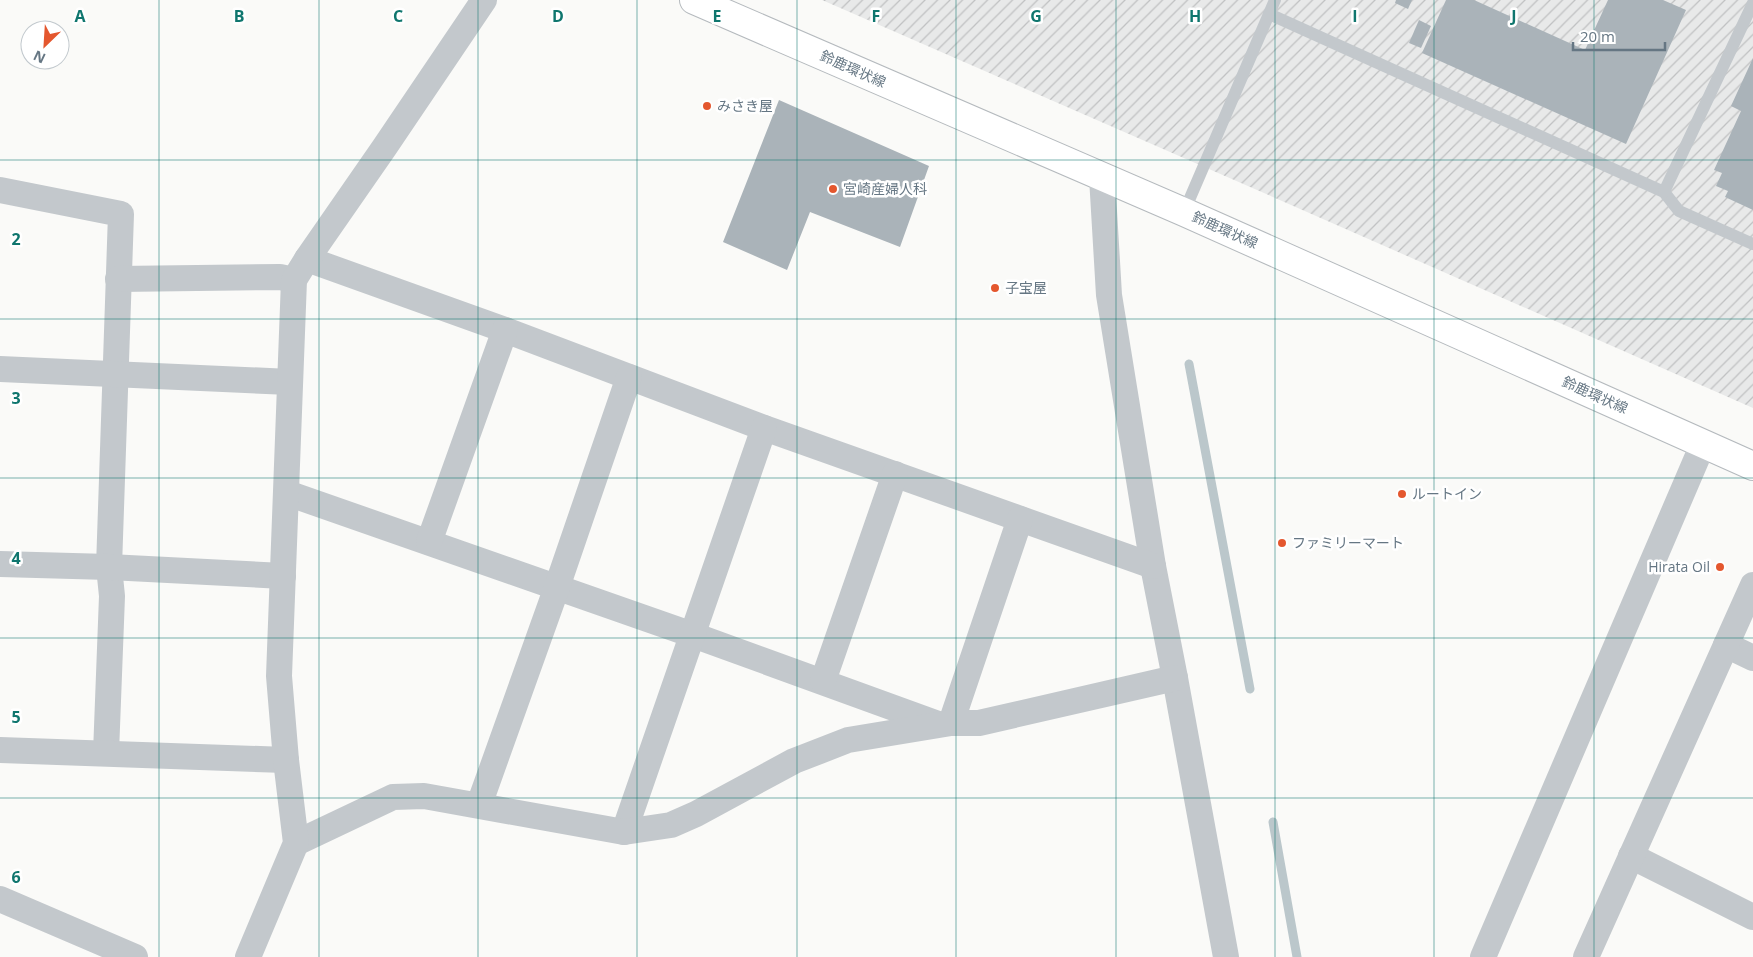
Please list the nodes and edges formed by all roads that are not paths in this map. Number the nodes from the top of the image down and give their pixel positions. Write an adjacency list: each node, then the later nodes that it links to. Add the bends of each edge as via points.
1 (484, 0): 11 (street)
2 (694, 0): 6 (main road, 鈴鹿環状線)
3 (1275, 0): 5 (lane)
4 (1753, 3): 8 (lane)
5 (1269, 14): 8 (lane); 9 (lane)
6 (1102, 177): 9 (main road, 鈴鹿環状線); 27 (street, via 1110,296)
7 (0, 190): 12 (street, via 121,214)
8 (1664, 192): 10 (lane, via 1679,211)
9 (1184, 212): 19 (main road, 鈴鹿環状線)
10 (1753, 244)
11 (300, 270): 12 (street, via 280,277); 13 (street); 17 (street)
12 (118, 279): 15 (street)
13 (505, 330): 16 (street); 24 (street)
14 (0, 369): 15 (street)
15 (115, 375): 17 (street); 26 (street)
16 (629, 377): 18 (street); 30 (street)
17 (290, 382): 22 (street)
18 (764, 428): 21 (street); 31 (street)
19 (1703, 444): 20 (main road, 鈴鹿環状線); 49 (street)
20 (1753, 466)
21 (895, 474): 23 (street); 35 (street)
22 (286, 492): 24 (street); 28 (street)
23 (1020, 519): 27 (street); 36 (street)
24 (429, 542): 30 (street)
25 (0, 564): 26 (street)
26 (110, 566): 28 (street); 38 (street, via 112,596)
27 (1153, 566): 34 (street)
28 (283, 576): 39 (street, via 279,676)
29 (1753, 585): 32 (street)
30 (558, 587): 31 (street); 40 (street)
31 (693, 635): 35 (street); 41 (street)
32 (1726, 645): 33 (street); 43 (street)
33 (1753, 658)
34 (1175, 678): 36 (street, via 979,723); 48 (street)
35 (823, 681): 36 (street)
36 (946, 724): 41 (street, via 848,740 794,761 670,825)
37 (0, 750): 38 (street)
38 (106, 753): 39 (street)
39 (286, 760): 42 (street)
40 (479, 805): 41 (street); 42 (street, via 424,796 393,797)
41 (624, 832)
42 (296, 843): 47 (street)
43 (1631, 856): 45 (street); 50 (street)
44 (0, 898): 46 (street)
45 (1753, 917)
46 (135, 957)
47 (248, 957)
48 (1226, 957)
49 (1483, 957)
50 (1586, 957)

